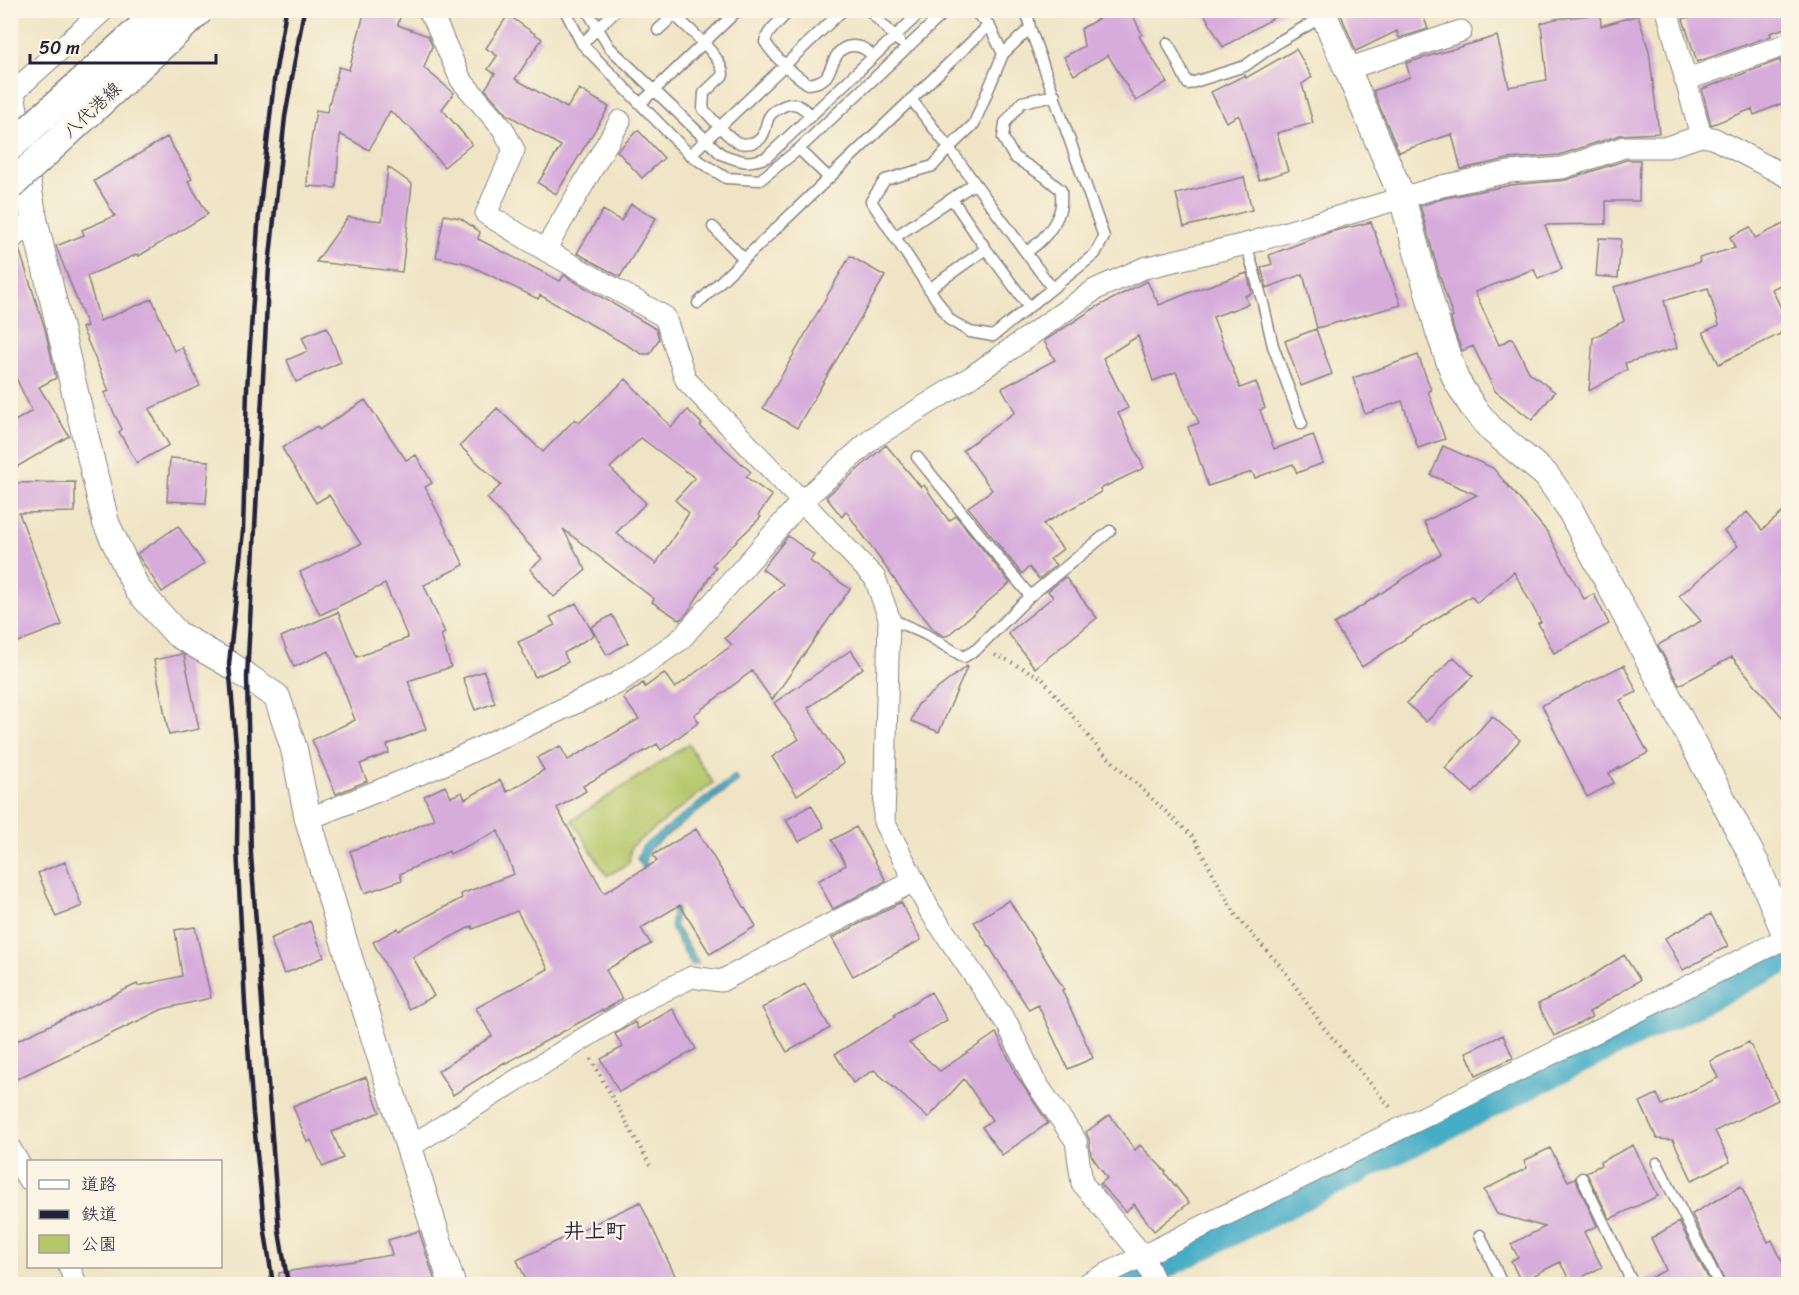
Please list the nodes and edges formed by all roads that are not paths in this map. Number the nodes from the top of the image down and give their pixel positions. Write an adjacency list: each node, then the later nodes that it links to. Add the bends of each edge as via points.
1 (104, 10): 37 (street)
2 (161, 10): 46 (main road, 八代港線, bridge)
3 (200, 10): 53 (main road, 八代港線, bridge)
4 (428, 10): 62 (street, via 461,80 502,129 514,150 486,214)
5 (565, 10): 27 (lane)
6 (587, 10): 21 (lane)
7 (616, 10): 21 (lane)
8 (738, 10): 28 (lane)
9 (787, 10): 33 (lane, via 781,22 766,35 765,42)
10 (843, 10): 33 (lane)
11 (869, 10): 25 (lane)
12 (923, 10): 19 (lane)
13 (946, 10): 30 (lane)
14 (973, 10): 20 (lane)
15 (1027, 10): 22 (lane)
16 (1667, 10): 35 (street)
17 (672, 13): 23 (lane); 28 (lane)
18 (1324, 13): 26 (lane, via 1245,66 1188,84); 34 (street)
19 (910, 15): 25 (lane)
20 (989, 25): 31 (lane); 39 (lane)
21 (598, 28): 27 (lane); 36 (lane, via 609,47)
22 (1030, 28): 31 (lane); 38 (lane)
23 (658, 30)
24 (1461, 31): 34 (street)
25 (895, 37): 30 (lane); 32 (lane)
26 (1168, 43)
27 (582, 44): 40 (lane)
28 (703, 44): 36 (lane); 43 (lane, via 724,69 702,100 703,109)
29 (1788, 44): 35 (street)
30 (906, 49): 48 (lane)
31 (1004, 54): 47 (lane, via 974,124)
32 (873, 57): 33 (lane, via 859,46 847,46 839,51 825,78 808,84); 41 (lane)
33 (784, 65): 43 (lane)
34 (1347, 69): 54 (street)
35 (1685, 80): 44 (street)
36 (655, 90): 40 (lane); 45 (lane)
37 (11, 91): 56 (street)
38 (1055, 95): 63 (lane, via 1022,102 1005,123 1003,138 1014,157 1061,190 1061,209 1049,232); 65 (lane, via 1104,237 1095,255)
39 (911, 99): 47 (lane); 51 (lane)
40 (641, 103): 49 (lane)
41 (811, 114): 43 (lane, via 792,103 784,105 768,119 762,137 747,144 737,142); 45 (lane, via 767,157 754,163 721,154)
42 (620, 121): 62 (street)
43 (720, 126): 45 (lane)
44 (1701, 136): 50 (street, via 1713,138); 54 (street, via 1666,147 1624,147 1562,168 1509,172)
45 (706, 140): 49 (lane)
46 (10, 147)
47 (950, 148): 52 (lane); 58 (lane, via 933,166 885,180 871,201)
48 (800, 149): 49 (lane, via 760,180 726,178); 51 (lane)
49 (690, 155)
50 (1788, 177)
51 (829, 178): 64 (lane)
52 (975, 183): 55 (lane); 63 (lane)
53 (10, 186)
54 (1402, 197): 60 (street); 77 (street, via 1456,380 1492,430 1546,475 1568,506 1756,863)
55 (952, 199): 58 (lane); 61 (lane)
56 (34, 219): 59 (street); 75 (street, via 106,523 137,589 177,634 278,697 294,749)
57 (713, 227): 64 (lane)
58 (895, 237): 66 (lane)
59 (10, 240)
60 (1246, 244): 69 (lane, via 1273,346); 71 (street, via 1144,268 1096,289 971,377 873,438)
61 (986, 249): 66 (lane); 68 (lane)
62 (545, 250): 71 (street, via 665,317 686,380)
63 (1026, 252): 65 (lane)
64 (744, 259): 67 (lane)
65 (1052, 288): 68 (lane)
66 (929, 289): 68 (lane, via 950,320 970,332 993,336)
67 (698, 303)
68 (1029, 307)
69 (1302, 424)
70 (917, 457): 73 (lane)
71 (801, 502): 74 (street, via 875,578); 75 (street, via 680,640 616,684 447,763)
72 (1110, 531): 73 (lane)
73 (1030, 596): 74 (lane, via 964,657)
74 (889, 618): 76 (street, via 884,822)
75 (308, 819): 78 (street)
76 (914, 881): 78 (street, via 721,981 692,977 647,999); 84 (street, via 930,911 1008,1025 1034,1080 1076,1141 1082,1183)
77 (1788, 938): 84 (street)
78 (409, 1147): 87 (street)
79 (10, 1148): 81 (street)
80 (1657, 1163): 92 (lane)
81 (27, 1177)
82 (1582, 1178): 91 (lane)
83 (1480, 1235): 90 (lane)
84 (1143, 1256): 88 (street); 89 (street)
85 (70, 1268): 86 (street)
86 (76, 1284)
87 (452, 1284)
88 (1086, 1284)
89 (1156, 1284)
90 (1502, 1284)
91 (1633, 1284)
92 (1719, 1284)

